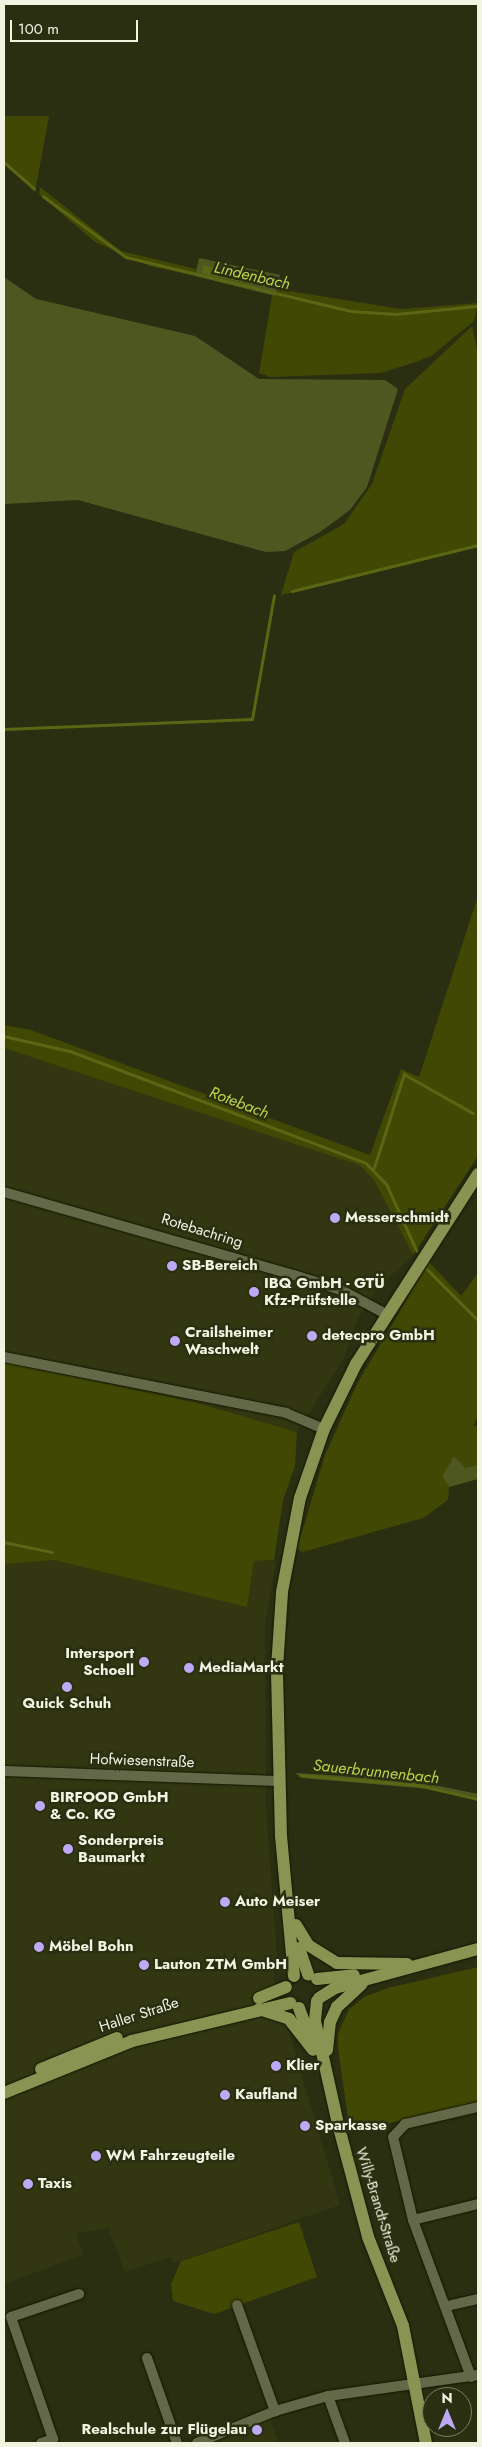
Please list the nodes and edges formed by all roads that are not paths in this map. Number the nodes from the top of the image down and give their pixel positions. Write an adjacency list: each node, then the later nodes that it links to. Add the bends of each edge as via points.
1 (478, 1174): 3 (main road)
2 (4, 1192): 3 (street, Rotebachring, via 341,1290)
3 (386, 1314): 5 (main road)
4 (4, 1357): 5 (street, via 286,1413)
5 (324, 1430): 7 (main road, via 300,1498 282,1592 277,1645)
6 (4, 1771): 7 (street, Hofwiesenstraße)
7 (279, 1781): 8 (main road)
8 (286, 1889): 9 (main road, Willy-Brandt-Straße); 15 (main road, Willy-Brandt-Straße)
9 (296, 1925): 12 (main road, via 308,1945 337,1963); 13 (main road, Willy-Brandt-Straße)
10 (478, 1948): 11 (main road)
11 (435, 1960): 12 (main road); 14 (main road)
12 (412, 1964): 13 (main road)
13 (312, 1976): 15 (main road, Haller Straße); 16 (main road, Willy-Brandt-Straße)
14 (369, 1980): 16 (main road, via 335,1988); 20 (main road, via 344,1999 330,2022)
15 (290, 1981): 17 (main road, Willy-Brandt-Straße); 21 (main road, Haller Straße, via 273,1995 141,2029)
16 (318, 2000): 17 (main road, Haller Straße); 20 (main road, Willy-Brandt-Straße, via 315,2021)
17 (295, 2005): 18 (main road, Haller Straße); 19 (main road, Willy-Brandt-Straße)
18 (253, 2008): 19 (main road, via 289,2019); 22 (main road, Haller Straße, via 132,2041)
19 (314, 2050): 32 (main road, Willy-Brandt-Straße, via 346,2192)
20 (329, 2080): 32 (main road, Willy-Brandt-Straße, via 357,2200 402,2326)
21 (4, 2084)
22 (4, 2093)
23 (478, 2107): 25 (street, via 396,2129 393,2137)
24 (478, 2204): 25 (street)
25 (413, 2220): 29 (street)
26 (79, 2294): 35 (street, via 11,2318 53,2439)
27 (478, 2299): 29 (street)
28 (238, 2305): 34 (street)
29 (447, 2306): 31 (street)
30 (147, 2358): 36 (street)
31 (474, 2376): 32 (street)
32 (417, 2386): 33 (street); 39 (main road, Willy-Brandt-Straße)
33 (328, 2396): 34 (street); 38 (street)
34 (275, 2411): 37 (street)
35 (41, 2443)
36 (177, 2443)
37 (197, 2443)
38 (344, 2443)
39 (426, 2443)

